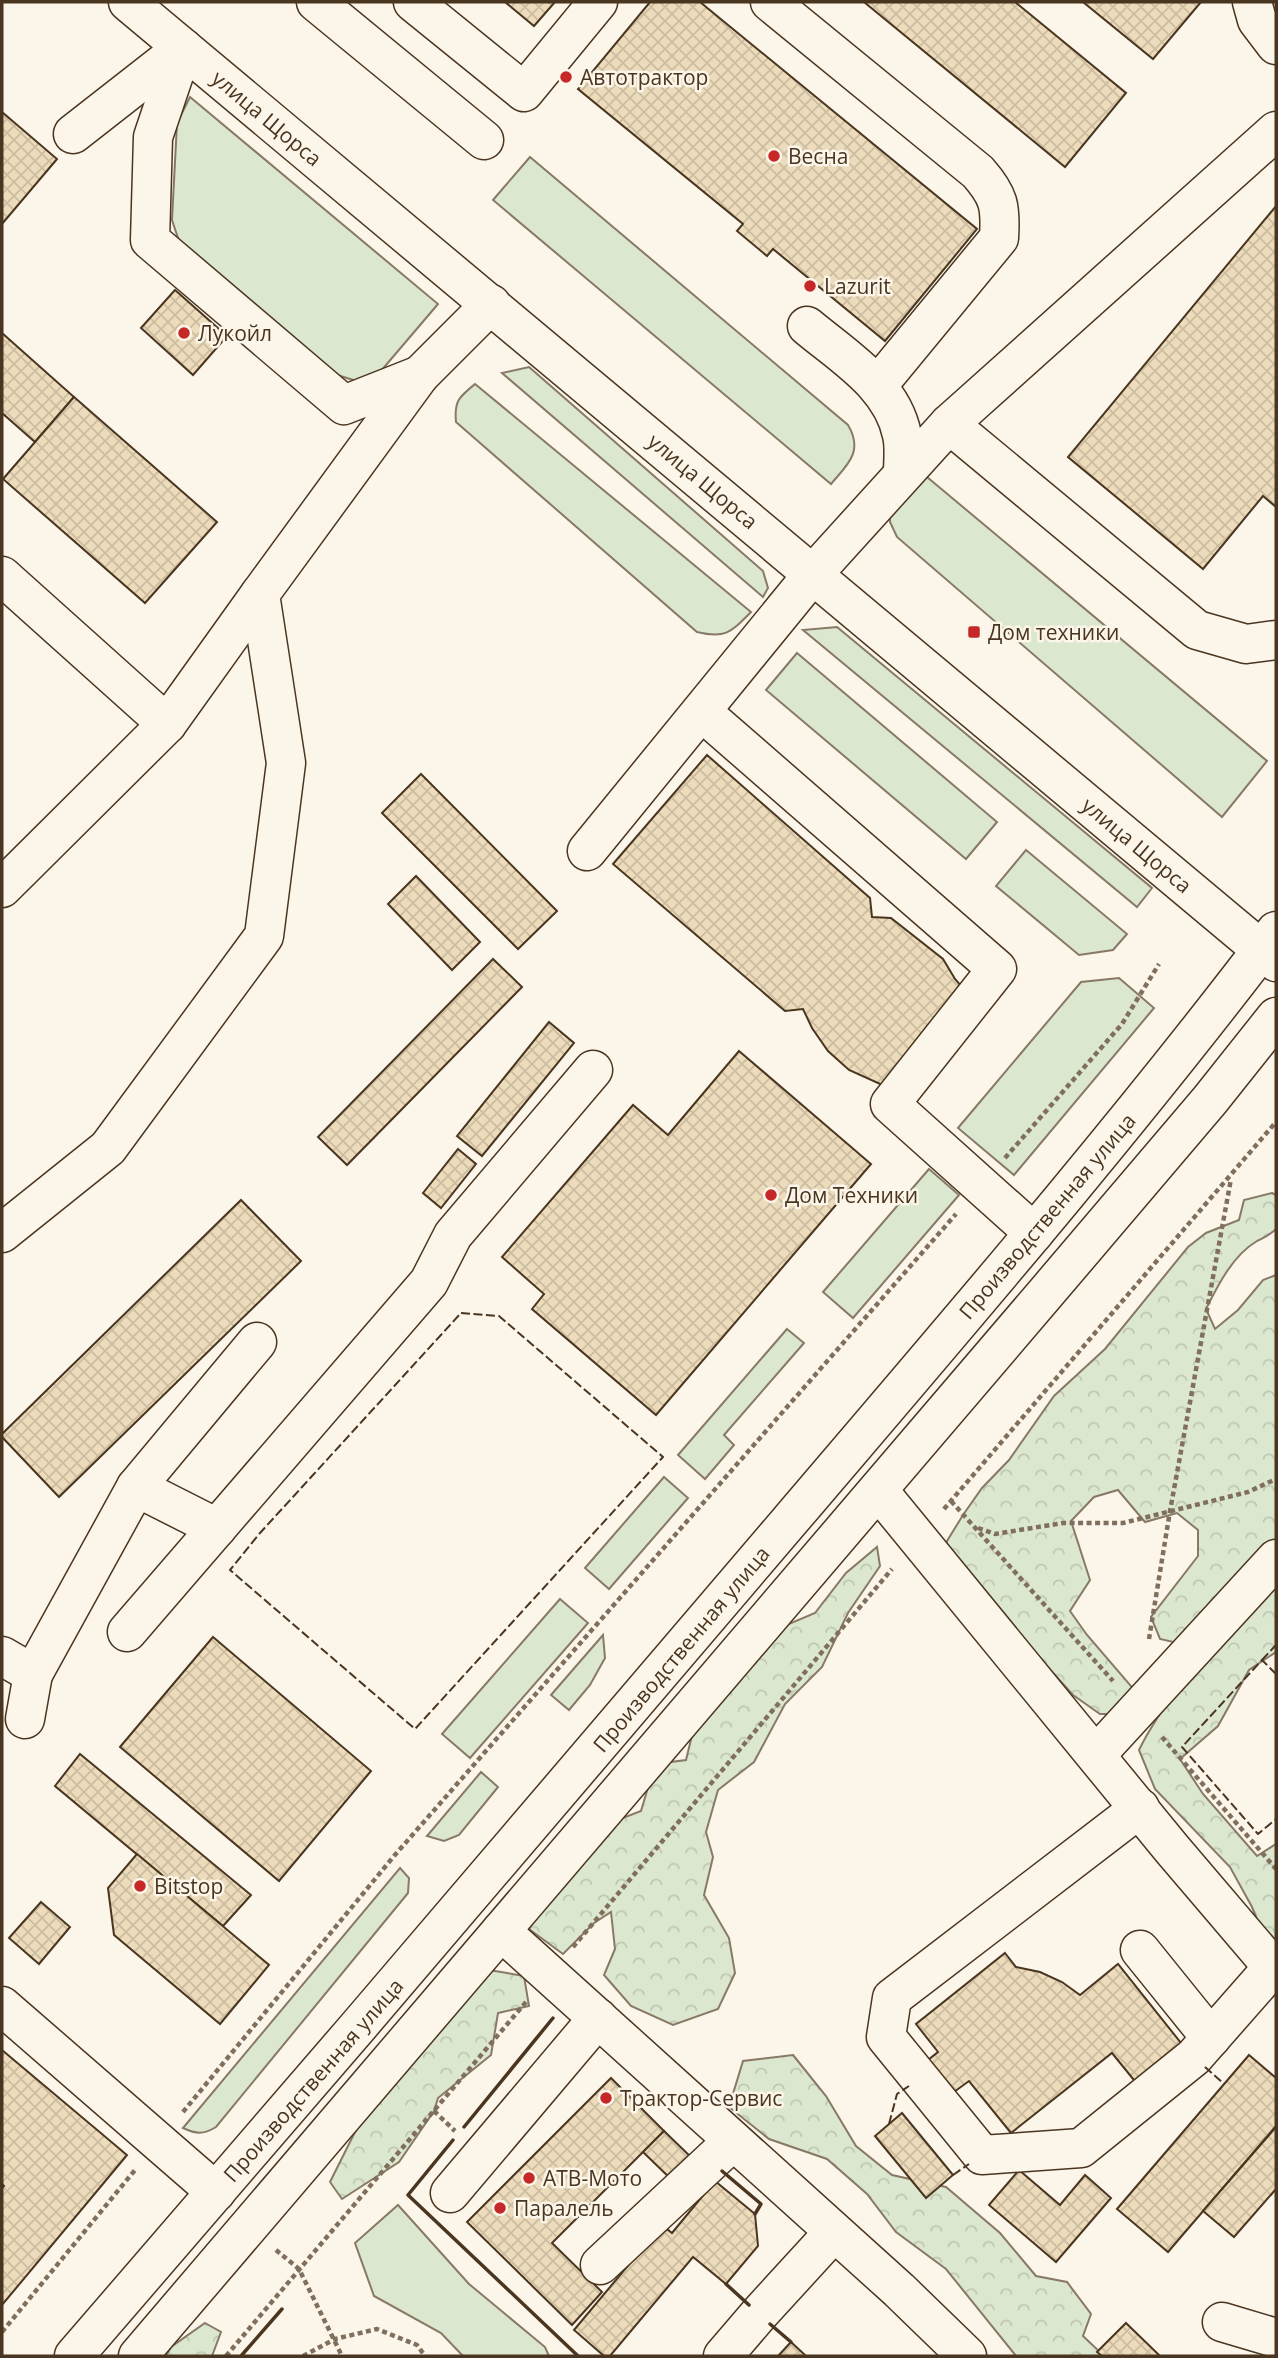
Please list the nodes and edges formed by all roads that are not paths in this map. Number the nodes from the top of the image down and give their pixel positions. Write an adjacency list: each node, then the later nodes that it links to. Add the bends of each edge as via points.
1 (128, 2): 8 (main road, улица Щорса)
2 (316, 2): 11 (main road)
3 (413, 2): 4 (main road, via 524,92)
4 (598, 2)
5 (770, 2): 15 (main road, via 978,172 993,189 1000,209 999,238)
6 (1252, 2): 7 (main road, via 1258,20)
7 (1276, 45)
8 (183, 48): 10 (main road); 12 (main road, улица Щорса); 14 (main road, via 153,137 150,240 344,405)
9 (1276, 131): 16 (main road)
10 (73, 134)
11 (484, 140)
12 (491, 304): 14 (main road); 18 (main road, улица Щорса)
13 (807, 326): 15 (main road)
14 (420, 375): 20 (main road)
15 (878, 385): 17 (main road, via 902,435)
16 (949, 424): 17 (main road); 21 (main road, via 1197,630 1246,645)
17 (903, 474): 18 (main road)
18 (813, 574): 22 (main road); 26 (main road, улица Щорса)
19 (2, 576): 23 (main road)
20 (260, 594): 23 (main road); 29 (main road, via 286,763 264,936 108,1148)
21 (1276, 640)
22 (702, 712): 24 (main road); 30 (main road, via 997,969 890,1104)
23 (167, 724): 25 (main road)
24 (587, 851)
25 (2, 888)
26 (1271, 948): 30 (main road, Производственная улица)
27 (1276, 1017): 33 (main road)
28 (593, 1070): 34 (main road, via 453,1235 429,1282)
29 (2, 1233)
30 (1034, 1233): 48 (main road, Производственная улица)
31 (257, 1342): 32 (main road)
32 (136, 1487): 34 (main road); 37 (main road)
33 (878, 1490): 39 (main road); 41 (main road)
34 (216, 1528): 36 (main road)
35 (1276, 1559): 39 (main road)
36 (127, 1632)
37 (17, 1665): 38 (main road)
38 (25, 1719)
39 (1096, 1755): 40 (main road)
40 (1140, 1808): 43 (main road); 46 (main road, via 892,1998 886,2037 982,2155 1081,2148 1194,2057)
41 (501, 1931): 45 (main road); 55 (main road)
42 (1140, 1950): 46 (main road)
43 (1275, 1969): 46 (main road)
44 (2, 2006): 48 (main road)
45 (598, 2018): 47 (main road); 49 (main road)
46 (1211, 2038)
47 (733, 2141): 50 (main road); 51 (main road)
48 (216, 2192): 54 (main road, Производственная улица)
49 (450, 2193)
50 (835, 2232): 56 (main road); 57 (main road)
51 (600, 2265)
52 (1222, 2322): 53 (main road)
53 (1276, 2338)
54 (74, 2356)
55 (138, 2356)
56 (723, 2356)
57 (967, 2356)

